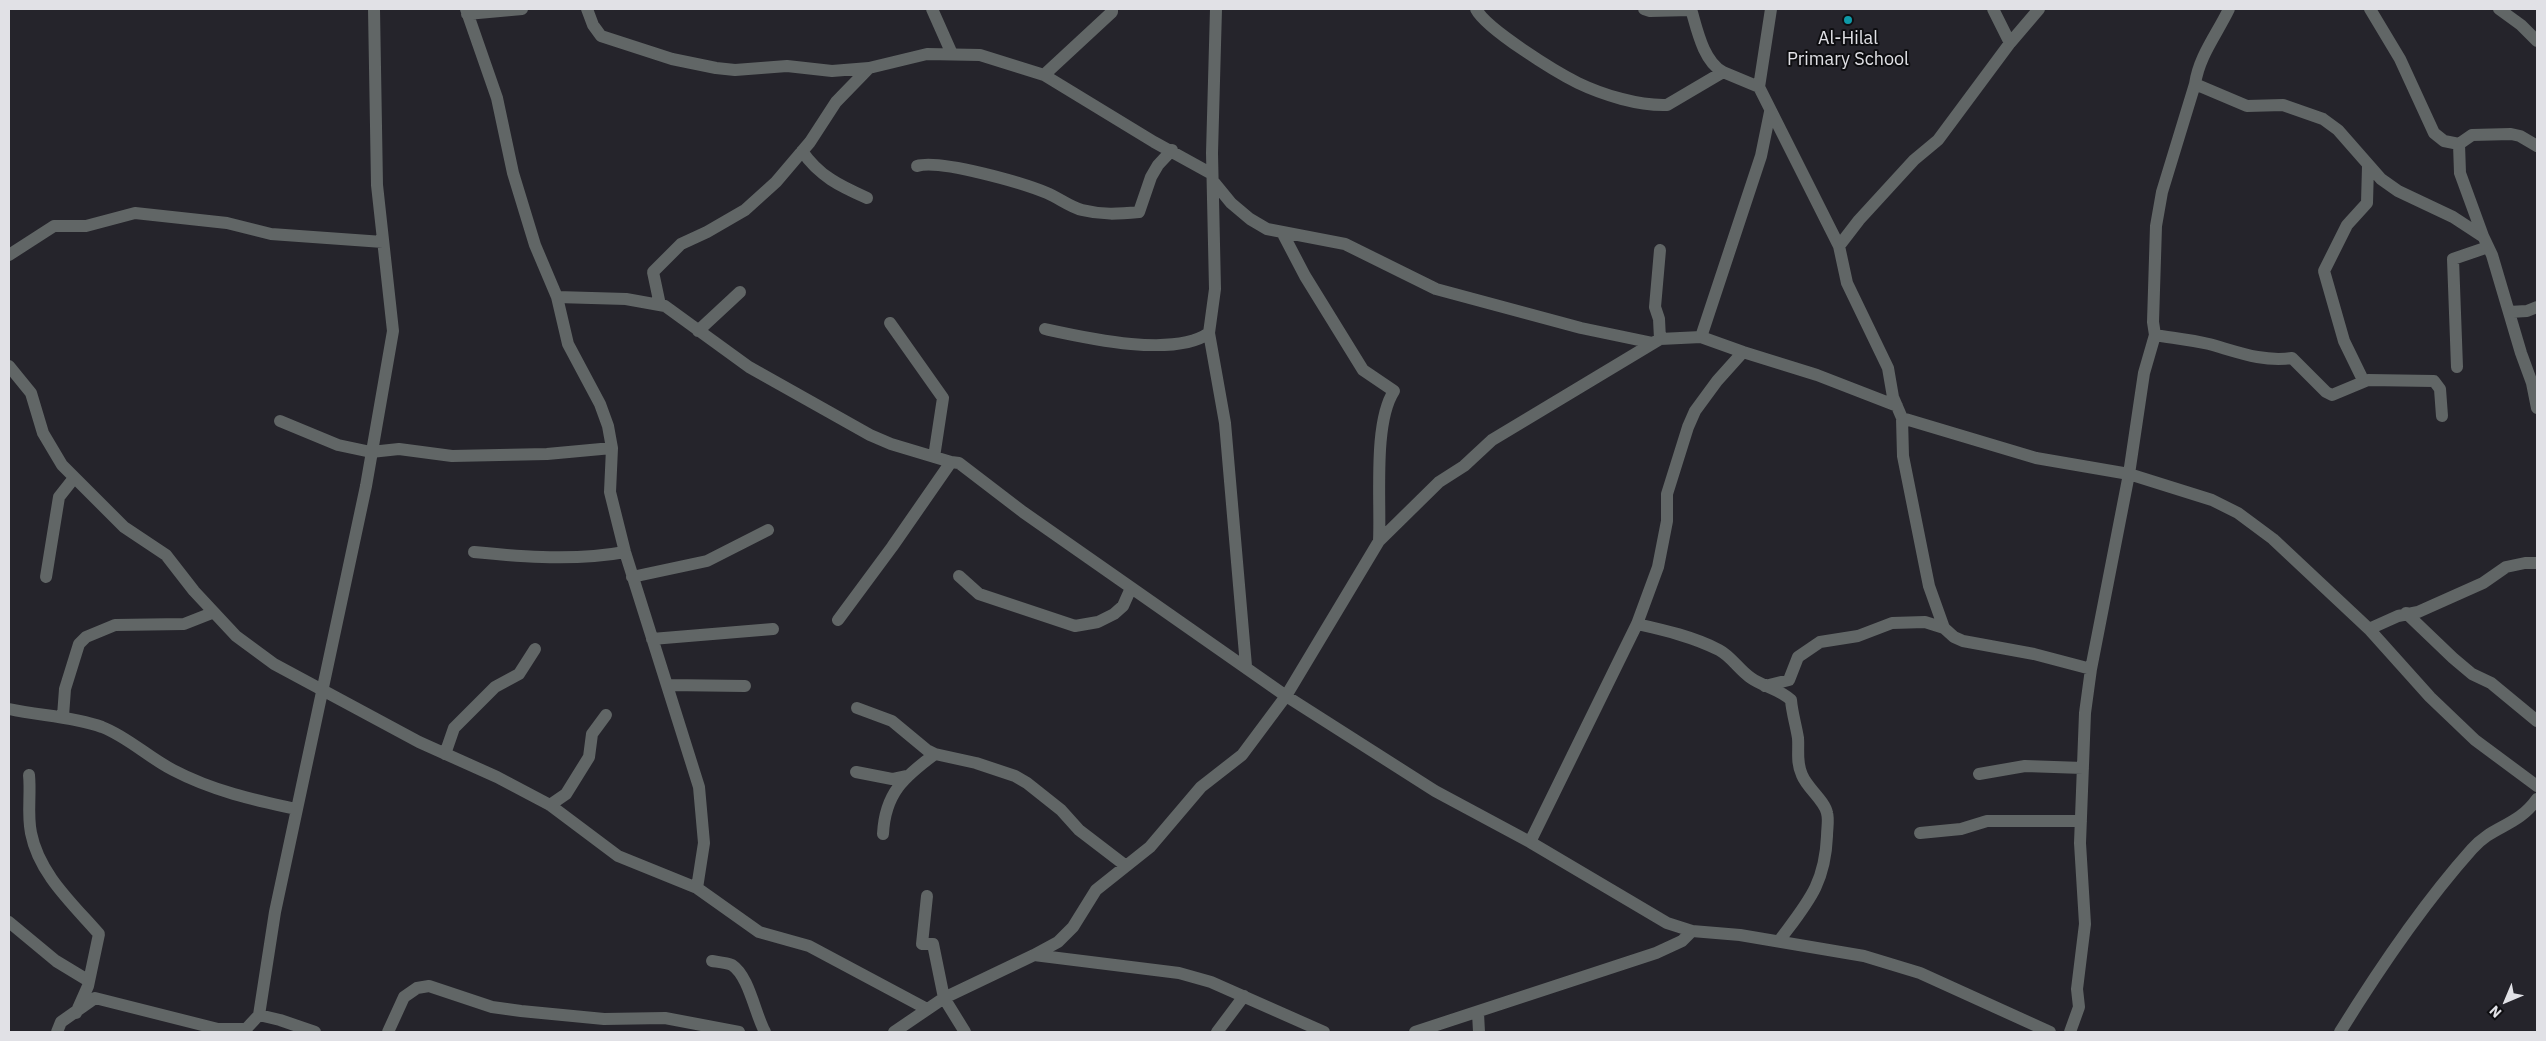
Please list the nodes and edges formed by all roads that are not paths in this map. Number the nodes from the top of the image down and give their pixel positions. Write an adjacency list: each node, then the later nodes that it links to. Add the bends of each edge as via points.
1 (374, 9): 35 (street, via 377,185)
2 (522, 9): 16 (street)
3 (587, 9): 20 (street, via 592,25 601,36 701,66 735,70 787,66 832,71)
4 (932, 9): 19 (street)
5 (1112, 9): 22 (street)
6 (1216, 9): 32 (street)
7 (1476, 9): 21 (street, via 1479,16 1515,43 1578,83 1610,95 1667,106)
8 (1644, 9): 9 (street)
9 (1691, 9): 21 (street, via 1708,57 1715,68)
10 (1771, 9): 24 (street)
11 (1993, 9): 18 (street)
12 (2039, 9): 18 (street)
13 (2228, 9): 23 (street, via 2202,56)
14 (2370, 9): 26 (street, via 2400,59 2434,133 2444,141)
15 (2498, 9): 17 (street)
16 (466, 11): 41 (street, via 496,98 513,174 535,245)
17 (2537, 40)
18 (2010, 43): 37 (street, via 1938,140 1914,160)
19 (952, 54): 20 (street, via 927,54); 22 (street, via 980,55)
20 (869, 68): 29 (street, via 836,102)
21 (1723, 72): 24 (street)
22 (1044, 75): 28 (street)
23 (2195, 84): 31 (street, via 2247,106 2283,106 2323,119 2338,130); 49 (street, via 2162,192 2156,226)
24 (1759, 87): 25 (street)
25 (1770, 112): 37 (street); 50 (street, via 1761,156)
26 (2459, 144): 27 (street, via 2472,135 2511,134); 36 (street, via 2460,173)
27 (2537, 146)
28 (1172, 150): 30 (street, via 1152,176 1139,212 1104,215 1079,209 1046,193 978,173 927,163); 32 (street)
29 (802, 151): 33 (street, via 812,166 834,183); 42 (street, via 776,182 745,210 681,244 653,272)
30 (917, 166)
31 (2368, 166): 36 (street, via 2398,191 2453,218); 55 (street, via 2367,203 2347,225 2324,271 2344,341)
32 (1212, 177): 34 (street, via 1231,203 1250,219 1267,229); 48 (street, via 1215,289)
33 (867, 198)
34 (1282, 232): 51 (street, via 1345,244 1436,289 1581,328); 68 (street, via 1363,370 1394,391 1387,402 1382,422)
35 (383, 242): 39 (street, via 271,234 227,223 136,213 86,226 54,226); 62 (street, via 393,331)
36 (2485, 242): 44 (street); 54 (street, via 2453,259)
37 (1839, 246): 58 (street, via 1847,283 1888,368)
38 (1660, 250): 51 (street, via 1655,307 1659,319)
39 (9, 255)
40 (740, 292): 47 (street)
41 (557, 297): 42 (street, via 626,299); 61 (street, via 568,344 600,404)
42 (660, 305): 47 (street)
43 (2537, 307): 44 (street)
44 (2509, 312): 56 (street)
45 (890, 323): 63 (street, via 943,398)
46 (1045, 329): 48 (street, via 1152,345 1182,344 1200,340)
47 (698, 331): 63 (street, via 749,367 870,435)
48 (1210, 333): 85 (street, via 1224,423)
49 (2155, 335): 55 (street, via 2209,344 2262,359 2292,358 2326,392 2332,394); 65 (street, via 2144,373)
50 (1701, 337): 51 (street); 52 (street)
51 (1657, 341): 68 (street, via 1492,440 1464,466 1439,482)
52 (1743, 352): 58 (street, via 1794,366); 79 (street, via 1695,410 1681,443 1667,494 1667,521 1658,567)
53 (9, 366): 66 (street, via 31,393 52,451)
54 (2457, 367)
55 (2363, 380): 59 (street, via 2434,381 2440,389)
56 (2535, 383): 57 (street)
57 (2537, 408)
58 (1899, 412): 65 (street, via 2036,458); 80 (street, via 1903,456 1925,569)
59 (2442, 416)
60 (280, 421): 62 (street, via 338,444)
61 (612, 448): 62 (street, via 547,454 452,456 400,449); 70 (street, via 610,492)
62 (371, 452): 90 (street)
63 (934, 457): 64 (street)
64 (951, 462): 75 (street, via 960,462 1023,512); 78 (street)
65 (2129, 474): 82 (street, via 2212,500 2238,513 2273,539); 86 (street)
66 (74, 478): 73 (street, via 59,497); 76 (street, via 124,526 166,555)
67 (768, 530): 74 (street, via 707,562)
68 (1379, 541): 91 (street)
69 (474, 552): 70 (street, via 593,558)
70 (625, 552): 74 (street)
71 (2537, 563): 77 (street, via 2506,567 2483,583 2418,612)
72 (959, 576): 75 (street, via 979,594 990,599 1076,626 1098,622 1114,614 1123,606)
73 (46, 577)
74 (632, 577): 83 (street)
75 (1131, 588): 85 (street)
76 (212, 613): 90 (street, via 236,636 274,664); 95 (street, via 184,624 115,626 86,638 79,644 65,689)
77 (2406, 613): 82 (street); 96 (street, via 2458,663 2491,683)
78 (838, 620)
79 (1637, 624): 89 (street, via 1720,650 1749,677); 111 (street)
80 (1944, 628): 86 (street, via 1962,641 2034,654); 89 (street, via 1925,622 1892,622 1858,636 1820,642 1798,658 1789,680)
81 (773, 629): 83 (street)
82 (2369, 629): 104 (street, via 2469,735)
83 (652, 639): 87 (street)
84 (535, 649): 97 (street, via 519,674 495,687 454,728)
85 (1246, 666): 91 (street)
86 (2090, 669): 99 (street)
87 (668, 685): 88 (street); 113 (street, via 699,787 704,842)
88 (745, 686)
89 (1764, 686): 117 (street, via 1782,692 1791,700 1798,738 1796,758 1806,784 1824,806 1828,819 1824,864 1818,885)
90 (321, 688): 97 (street); 107 (street)
91 (1286, 696): 111 (street, via 1435,791); 112 (street, via 1242,755 1201,787 1150,846)
92 (857, 708): 98 (street, via 892,721)
93 (9, 709): 95 (street)
94 (606, 715): 106 (street, via 592,734 589,757 566,794)
95 (62, 716): 107 (street, via 113,732 172,770 202,784)
96 (2537, 721)
97 (445, 754): 106 (street, via 497,776)
98 (935, 754): 103 (street); 112 (street, via 976,763 1028,783 1062,810 1079,830)
99 (2084, 768): 101 (street, via 2025,766); 108 (street)
100 (856, 772): 103 (street, via 892,779)
101 (1980, 774)
102 (29, 775): 120 (street, via 28,811 36,848 50,879 100,934)
103 (906, 776): 109 (street, via 892,795 884,815)
104 (2537, 786)
105 (2537, 799): 141 (street, via 2522,817 2493,830 2472,848 2436,892)
106 (550, 805): 113 (street, via 618,856)
107 (296, 810): 126 (street, via 275,912)
108 (2082, 821): 110 (street, via 1988,822); 140 (street, via 2080,843 2085,924 2077,989 2079,1006)
109 (883, 834)
110 (1920, 834)
111 (1530, 842): 116 (street, via 1667,924)
112 (1126, 866): 118 (street, via 1096,890 1078,920 1063,937)
113 (697, 888): 123 (street, via 759,932 809,946)
114 (926, 896): 122 (street, via 922,944 933,944)
115 (9, 922): 120 (street, via 56,961)
116 (1692, 931): 117 (street); 125 (street, via 1682,941 1656,953)
117 (1779, 941): 139 (street, via 1864,956 1920,973)
118 (1034, 955): 121 (street, via 1179,973); 122 (street)
119 (712, 961): 132 (street, via 731,965 743,975 757,1019)
120 (90, 981): 124 (street)
121 (1244, 996): 135 (street); 136 (street)
122 (944, 998): 123 (street); 134 (street)
123 (927, 1009): 133 (street)
124 (76, 1013): 127 (street, via 95,998 218,1029); 128 (street, via 61,1022)
125 (1478, 1013): 137 (street); 138 (street)
126 (259, 1015): 127 (street); 129 (street)
127 (246, 1031)
128 (58, 1032)
129 (315, 1032)
130 (388, 1032): 131 (street, via 404,998 417,988 429,986 492,1007 604,1019 666,1018)
131 (739, 1032)
132 (765, 1032)
133 (894, 1032)
134 (965, 1032)
135 (1217, 1032)
136 (1324, 1032)
137 (1415, 1032)
138 (1479, 1032)
139 (2050, 1032)
140 (2070, 1032)
141 (2340, 1032)

